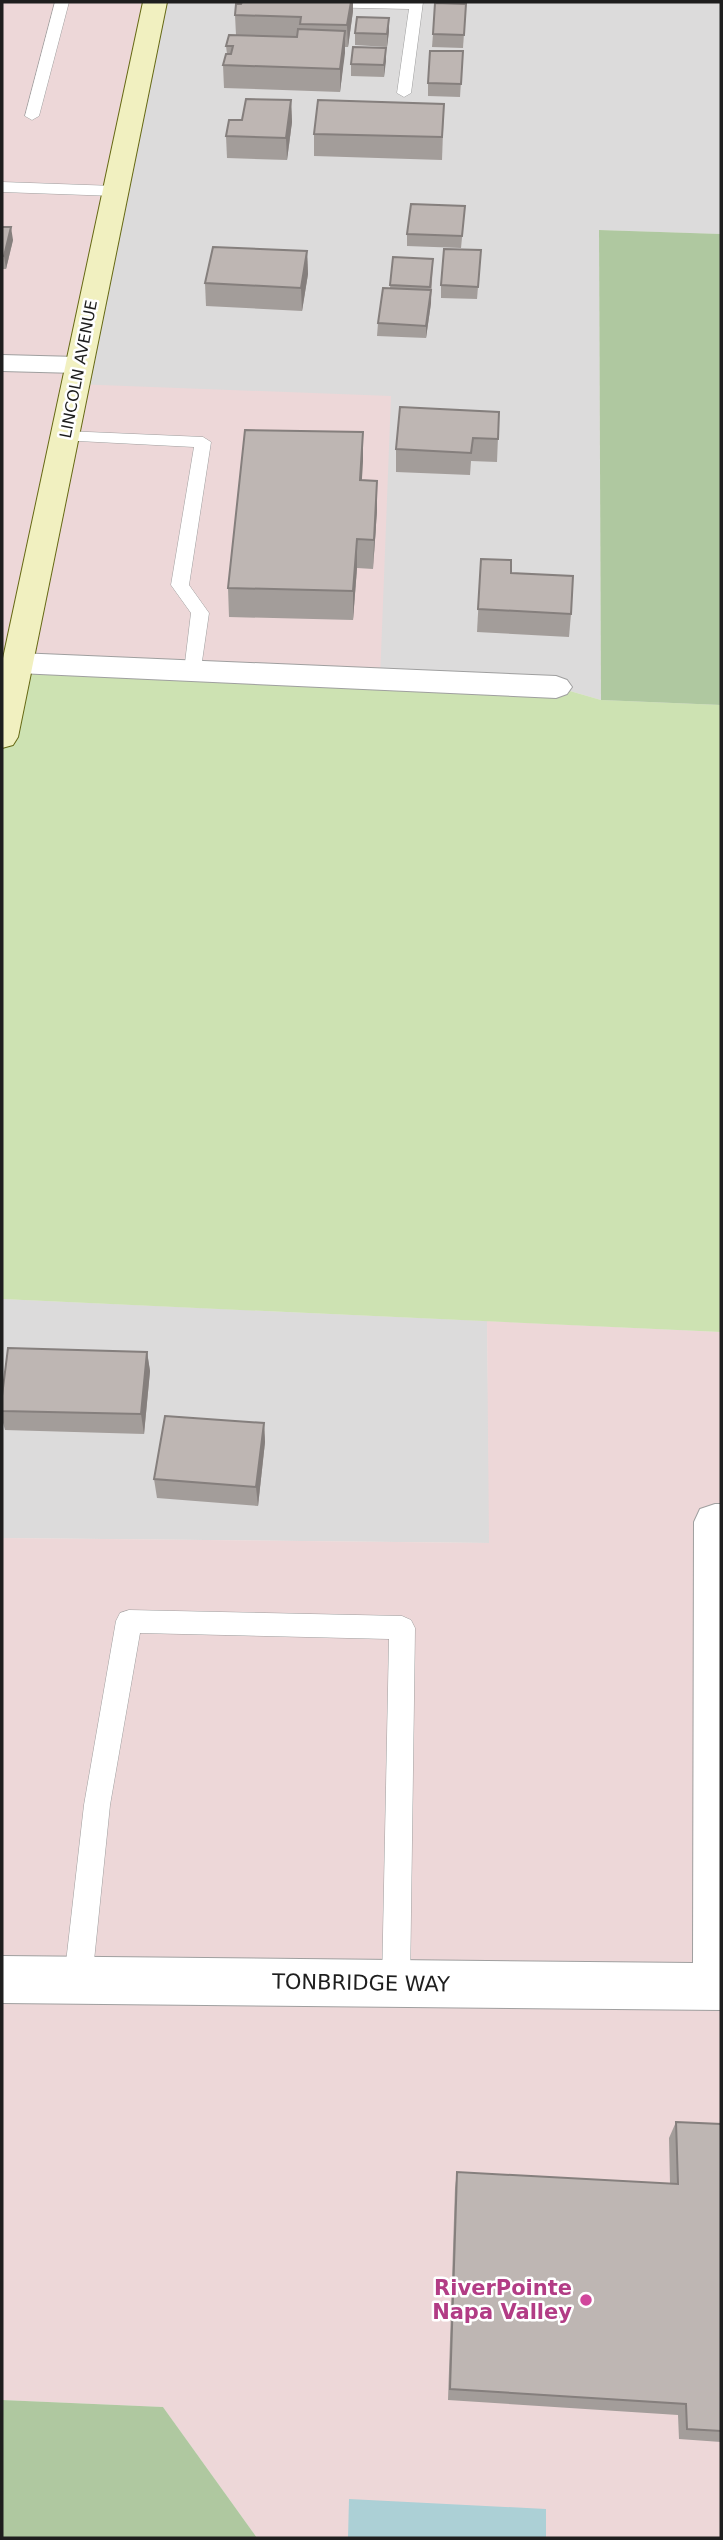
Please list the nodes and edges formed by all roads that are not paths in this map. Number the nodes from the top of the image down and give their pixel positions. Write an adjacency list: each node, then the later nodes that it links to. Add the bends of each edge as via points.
1 (62, 2): 6 (lane)
2 (155, 2): 8 (main road, LINCOLN AVENUE)
3 (270, 2): 4 (lane)
4 (416, 3): 5 (lane)
5 (404, 93)
6 (32, 116)
7 (2, 187): 8 (lane)
8 (115, 191): 10 (main road, LINCOLN AVENUE)
9 (2, 363): 10 (street)
10 (78, 365): 11 (main road, LINCOLN AVENUE)
11 (65, 436): 12 (lane, via 203,442 180,585 200,613); 13 (main road, LINCOLN AVENUE)
12 (193, 671): 13 (street); 14 (street)
13 (10, 683): 15 (main road, LINCOLN AVENUE)
14 (556, 687)
15 (2, 737)
16 (721, 1522): 20 (street, via 715,1522)
17 (2, 1979): 18 (street, TONBRIDGE WAY)
18 (78, 1980): 19 (street, TONBRIDGE WAY); 19 (lane, via 97,1805 129,1621 402,1628)
19 (396, 1984): 20 (street, TONBRIDGE WAY)
20 (719, 1987)

